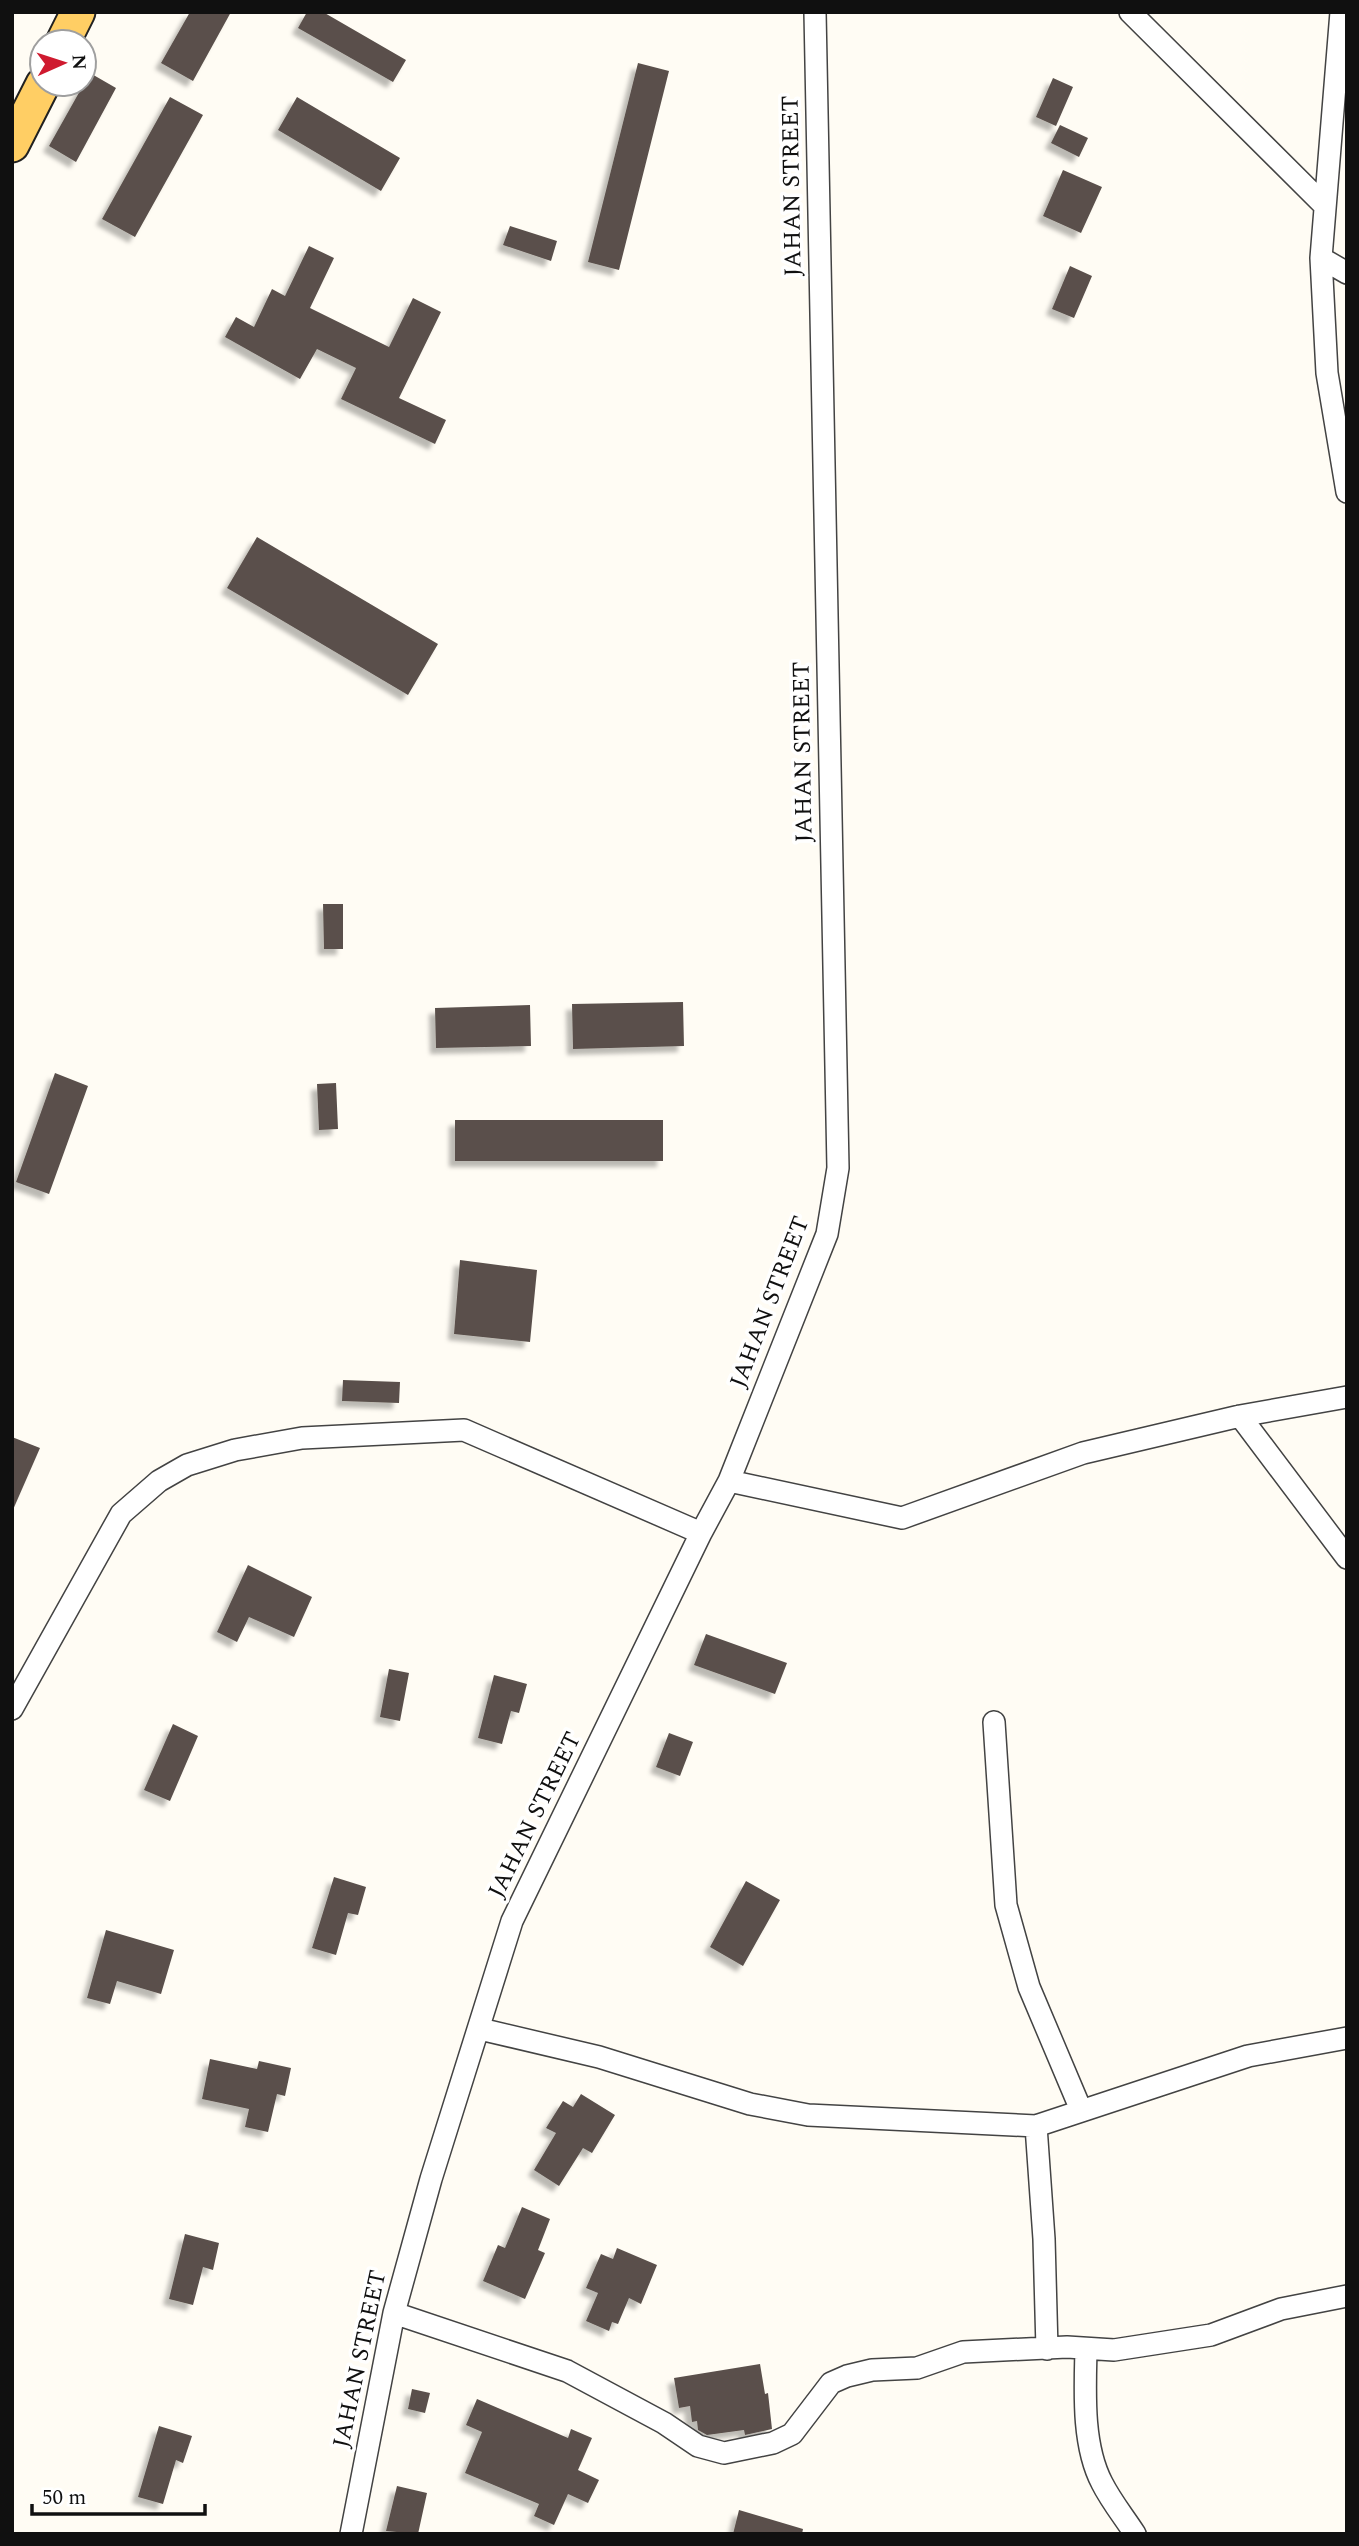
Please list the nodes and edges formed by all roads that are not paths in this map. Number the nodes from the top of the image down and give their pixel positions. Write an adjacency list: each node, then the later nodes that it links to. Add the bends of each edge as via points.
1 (78, 12): 5 (main road)
2 (815, 12): 14 (street, JAHAN STREET, via 838,1168 827,1234)
3 (1130, 12): 8 (street)
4 (1341, 12): 8 (street)
5 (71, 28)
6 (36, 98): 7 (main road)
7 (12, 145)
8 (1324, 205): 9 (street)
9 (1321, 258): 10 (street); 11 (street, via 1328,373)
10 (1347, 273)
11 (1347, 492)
12 (1347, 1397): 13 (street)
13 (1240, 1416): 14 (street, via 1083,1453 902,1518); 16 (street)
14 (729, 1481): 15 (street, JAHAN STREET)
15 (701, 1533): 17 (street, via 464,1430 302,1438 235,1450 168,1475 121,1514); 19 (street, JAHAN STREET, via 512,1921)
16 (1347, 1558)
17 (12, 1709)
18 (994, 1722): 21 (street, via 1006,1905 1029,1987)
19 (480, 2029): 22 (street, via 599,2057 750,2104 808,2115); 24 (street, JAHAN STREET, via 430,2179)
20 (1347, 2038): 21 (street, via 1248,2056)
21 (1081, 2110): 22 (street)
22 (1036, 2126): 25 (street)
23 (1347, 2296): 26 (street, via 1281,2309 1212,2335 1114,2350)
24 (394, 2313): 25 (street, via 567,2371 698,2446 724,2453 773,2443 792,2434 831,2383 847,2376 918,2368 963,2352); 27 (street, JAHAN STREET)
25 (1046, 2348): 26 (street)
26 (1086, 2349): 28 (street, via 1085,2408 1093,2458 1101,2481)
27 (351, 2534)
28 (1135, 2534)

